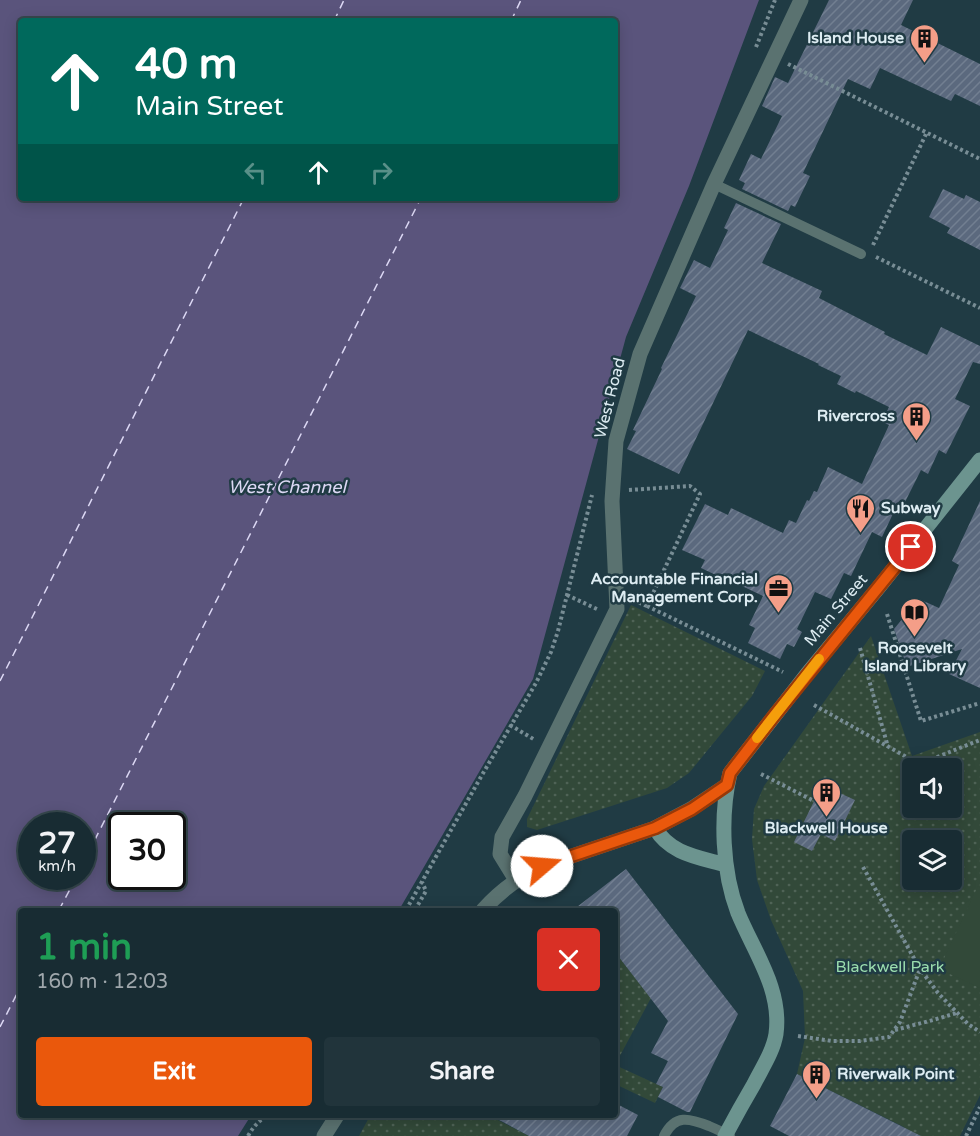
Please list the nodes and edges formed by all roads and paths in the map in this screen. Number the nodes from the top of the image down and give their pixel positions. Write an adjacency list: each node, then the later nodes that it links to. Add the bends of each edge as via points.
1 (801, 0): 2 (street, West Road)
2 (774, 57): 3 (path); 5 (street, West Road)
3 (927, 132): 4 (path); 7 (path, via 869,253)
4 (980, 159)
5 (714, 184): 6 (lane); 9 (street, West Road, via 640,354 616,441)
6 (861, 255)
7 (980, 308)
8 (980, 460): 24 (street, Main Street, via 774,716 730,773)
9 (613, 491): 10 (street, West Road); 13 (path, via 690,486 700,494)
10 (616, 592): 13 (path); 22 (street, West Road, via 617,609)
11 (567, 595): 12 (path)
12 (582, 602)
13 (647, 606): 16 (path)
14 (887, 614): 17 (path, via 921,721)
15 (860, 648): 21 (path)
16 (783, 672)
17 (980, 703)
18 (814, 705): 21 (path)
19 (510, 725): 22 (path)
20 (980, 740): 21 (path, via 927,761 912,760)
21 (888, 747)
22 (548, 748): 29 (street, West Road, via 502,837 500,854)
23 (761, 774): 25 (path)
24 (727, 785): 26 (street, Main Street); 27 (street, Main Street)
25 (814, 801)
26 (655, 828): 27 (street, via 668,845); 29 (street, via 542,866)
27 (726, 865): 42 (street, Main Street, via 732,895 771,984 776,1007 771,1051)
28 (863, 867): 34 (path)
29 (516, 880): 32 (street)
30 (422, 881): 31 (path, via 426,891)
31 (419, 908)
32 (485, 908)
33 (943, 960): 34 (path)
34 (920, 969): 35 (path); 36 (path)
35 (957, 1013): 36 (path); 37 (path)
36 (894, 1030): 38 (path, via 889,1037 860,1041)
37 (980, 1032)
38 (798, 1036)
39 (980, 1107): 46 (path)
40 (260, 1118): 43 (path)
41 (335, 1118): 44 (street)
42 (727, 1135): 45 (lane, via 684,1119 673,1124)
43 (248, 1136)
44 (324, 1136)
45 (664, 1136)
46 (966, 1136)

